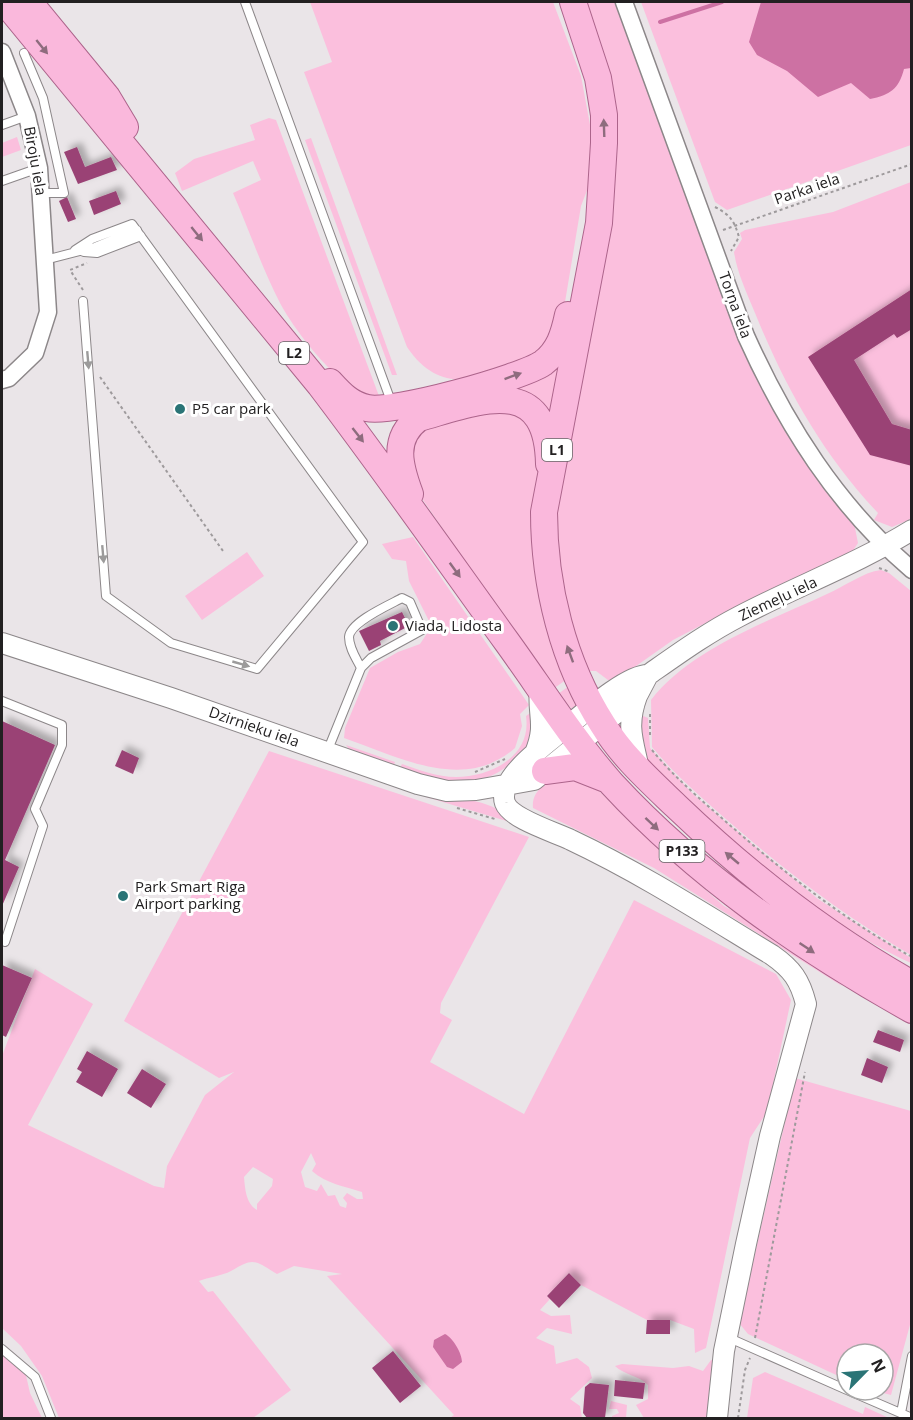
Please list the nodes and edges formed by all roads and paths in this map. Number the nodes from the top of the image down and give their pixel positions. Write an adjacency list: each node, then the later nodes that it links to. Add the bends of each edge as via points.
1 (5, 2): 10 (main road, L2, one-way to 10)
2 (29, 2): 10 (main road, via 107,97 123,122)
3 (245, 2): 28 (lane, P133)
4 (573, 2): 14 (main road, L1, one-way to 4, via 605,131 601,99)
5 (624, 2): 19 (street, Torņa iela)
6 (2, 52): 8 (street, Biroju iela)
7 (24, 52): 15 (lane, via 44,98 64,193)
8 (27, 116): 9 (lane); 12 (street, Biroju iela)
9 (2, 125)
10 (133, 157): 24 (main road, L2, one-way to 24)
11 (912, 164): 17 (path, Parka iela)
12 (39, 168): 13 (lane); 15 (street, Biroju iela)
13 (2, 181)
14 (601, 187): 28 (main road, one-way to 14, via 532,369 552,354 565,332 587,218); 29 (main road, L1, via 599,223)
15 (42, 193): 22 (street, Biroju iela)
16 (713, 201): 17 (path, via 731,215)
17 (735, 226): 19 (path, Parka iela); 21 (path, via 739,237)
18 (137, 230): 20 (lane, via 92,239); 20 (lane, via 97,253); 25 (lane, one-way to 18, via 106,596 171,643 257,669 363,542)
19 (709, 235): 32 (street, Torņa iela, via 746,336 789,423 838,494)
20 (75, 250): 22 (lane)
21 (730, 251)
22 (45, 260): 27 (street, Biroju iela, via 48,312 35,353)
23 (78, 282): 25 (path)
24 (238, 285): 28 (main road, via 264,301 345,398); 30 (main road, L2, one-way to 30, via 341,413)
25 (86, 300)
26 (96, 379): 33 (path, via 95,370)
27 (2, 380)
28 (402, 420): 29 (main road, via 494,398 514,401 536,416 548,443); 30 (main road, P133, via 401,473)
29 (549, 488): 42 (main road, L1, one-way to 29, via 563,636 548,580 544,512)
30 (421, 522): 39 (main road, P133, one-way to 39)
31 (912, 530): 32 (street, Ziemeļu iela)
32 (885, 546): 35 (street, Torņa iela); 38 (street, Ziemeļu iela, via 738,617)
33 (224, 552)
34 (873, 569): 35 (path)
35 (904, 573)
36 (2, 643): 44 (street, Dzirnieku iela)
37 (361, 668): 37 (lane, via 370,658 422,630 410,602 402,598 353,626 349,634 351,646); 44 (lane)
38 (648, 675): 40 (street, Ziemeļu iela); 42 (street, Ziemeļu iela, via 634,678)
39 (540, 689): 43 (main road, P133); 46 (street)
40 (643, 700): 42 (street, Ziemeļu iela); 47 (street, via 630,715 632,748); 52 (path, via 650,745 676,775 745,838 819,897)
41 (2, 701): 51 (lane, via 62,725 62,745 35,809 43,826)
42 (598, 716): 43 (street, Dzirnieku iela); 47 (main road, P133)
43 (574, 734): 46 (street, Dzirnieku iela); 49 (main road, P133)
44 (327, 752): 50 (street, Dzirnieku iela, via 447,791)
45 (511, 755): 48 (path)
46 (540, 762): 49 (main road, via 575,767); 50 (street, Dzirnieku iela, via 524,784)
47 (639, 770): 53 (main road, P133, one-way to 47, via 858,951 727,854)
48 (470, 774)
49 (611, 782): 54 (main road, P133, one-way to 54, via 719,884 812,951)
50 (509, 783): 58 (street, via 525,811 538,824 649,880 772,955 789,967 802,988 806,1004 770,1136)
51 (5, 942)
52 (912, 957)
53 (906, 974)
54 (879, 992): 55 (main road, P133); 56 (lane)
55 (912, 1010)
56 (912, 1019)
57 (806, 1070): 60 (path)
58 (727, 1337): 60 (lane); 67 (street)
59 (2, 1350): 66 (lane, via 35,1377)
60 (753, 1350): 62 (lane); 68 (path, via 745,1370)
61 (912, 1356): 64 (lane)
62 (835, 1385)
63 (875, 1402): 64 (lane)
64 (901, 1413): 65 (lane)
65 (912, 1418)
66 (51, 1419)
67 (717, 1419)
68 (738, 1419)

